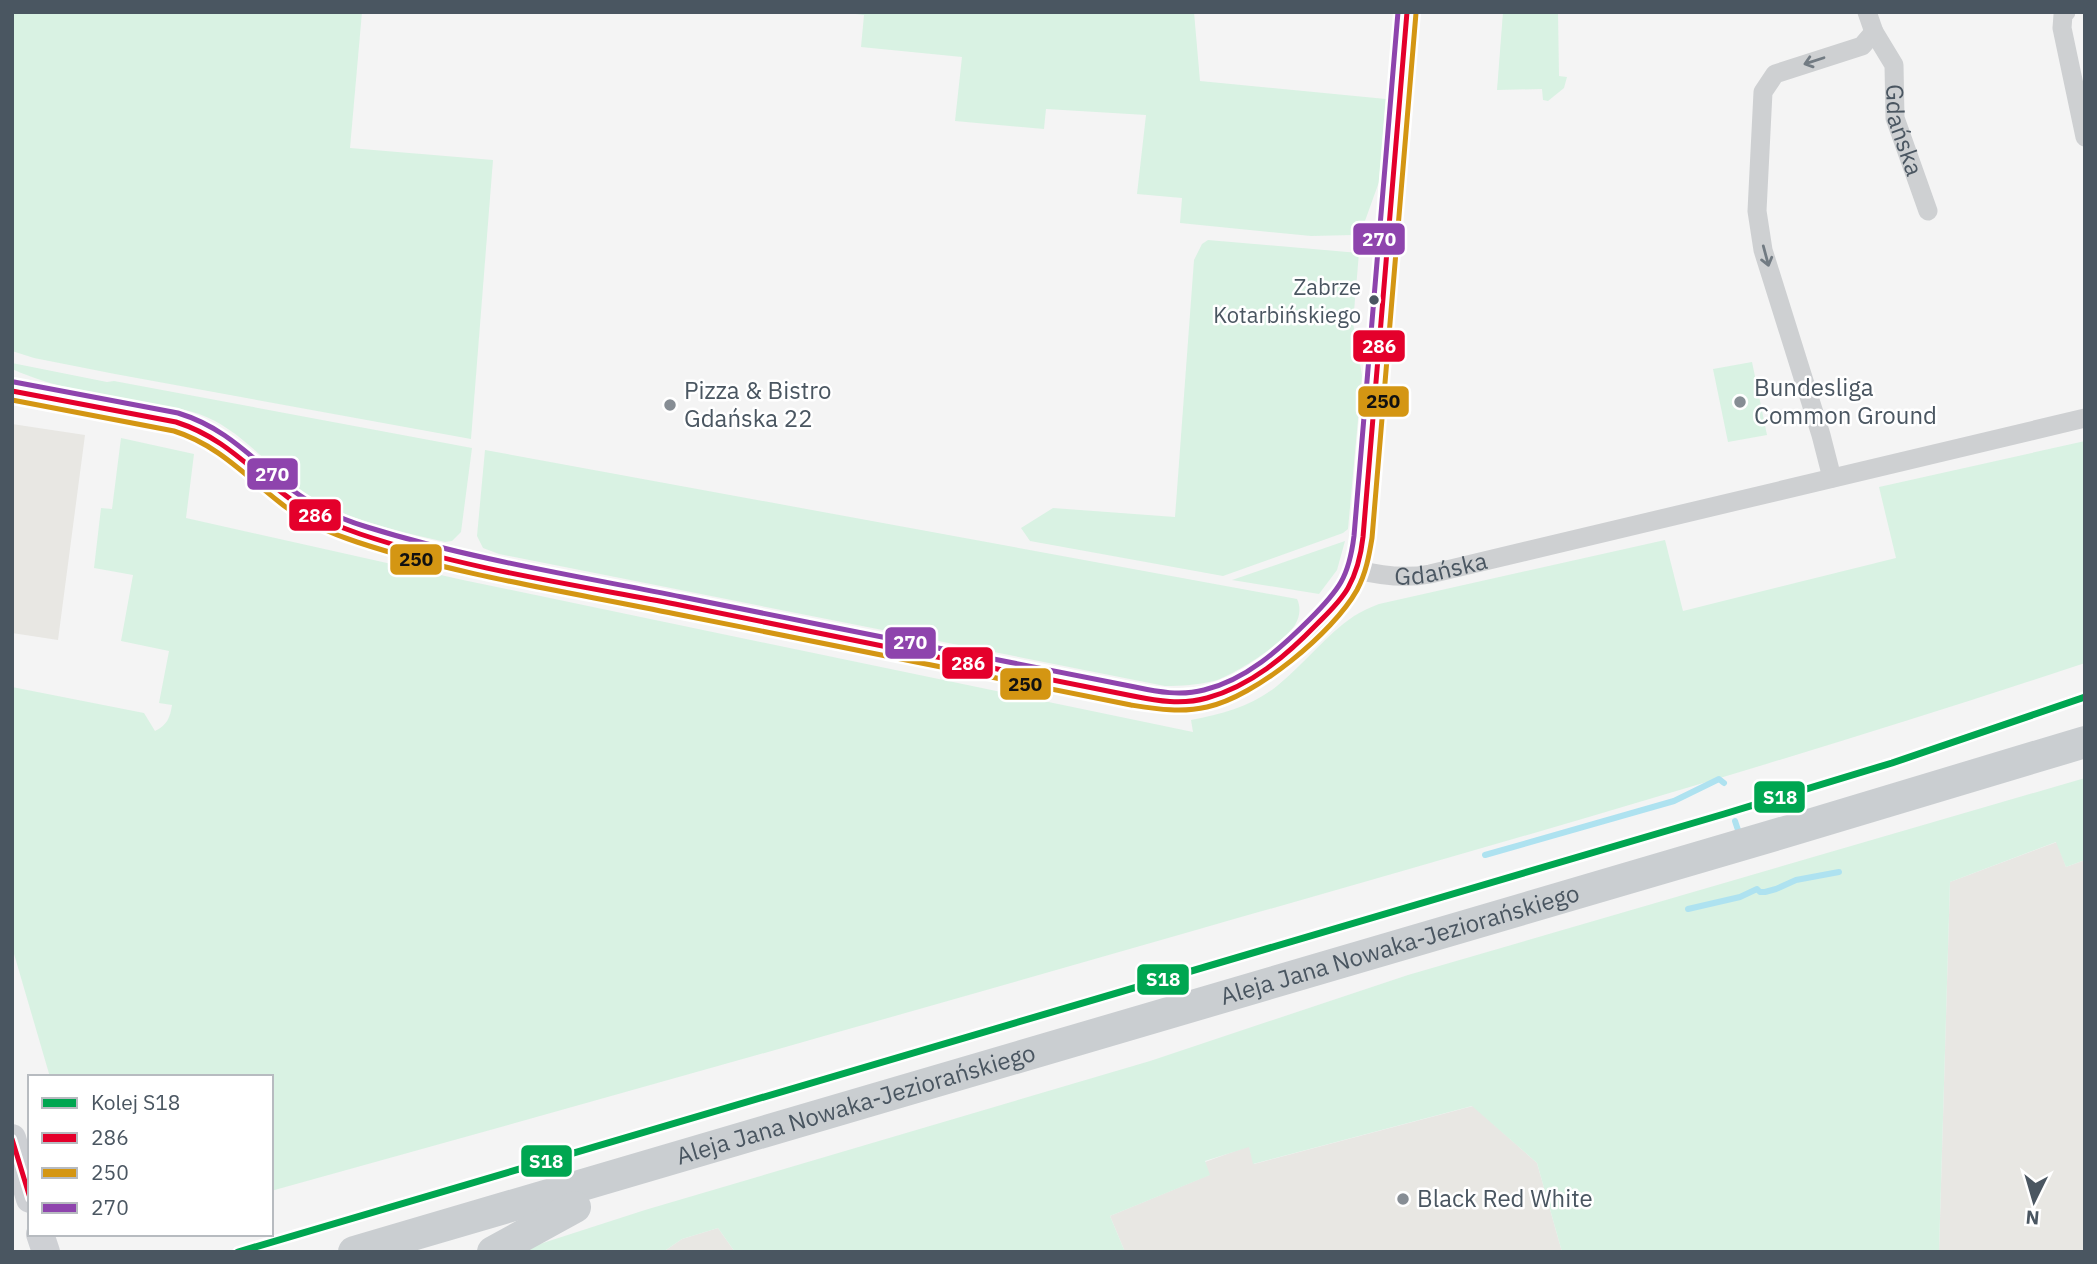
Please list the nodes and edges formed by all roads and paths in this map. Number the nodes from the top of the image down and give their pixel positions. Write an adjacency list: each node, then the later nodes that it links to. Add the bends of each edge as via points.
1 (1408, 12): 13 (street)
2 (1867, 12): 4 (street, Gdańska)
3 (2066, 12): 5 (street, via 2062,28)
4 (1874, 32): 6 (street, Gdańska, via 1894,65 1895,118); 12 (street, one-way to 12, via 1862,46 1775,74 1763,92 1758,211 1763,250)
5 (2085, 137)
6 (1928, 211)
7 (12, 379): 9 (street)
8 (12, 391): 9 (street, Gdańska)
9 (51, 398): 10 (street); 13 (street, Gdańska, via 201,430 300,507 364,535 568,583 1160,701 1199,700 1251,679 1319,622 1347,591)
10 (12, 401)
11 (2085, 418): 12 (street, Gdańska)
12 (1832, 478): 13 (street, Gdańska, via 1418,577)
13 (1358, 570)
14 (2085, 743): 19 (main road, Aleja Jana Nowaka-Jeziorańskiego)
15 (2085, 763): 18 (main road, Aleja Jana Nowaka-Jeziorańskiego)
16 (12, 1138): 17 (main road)
17 (28, 1192)
18 (575, 1208): 20 (main road, Aleja Jana Nowaka-Jeziorańskiego); 21 (main road)
19 (354, 1252)
20 (425, 1252)
21 (493, 1252)

